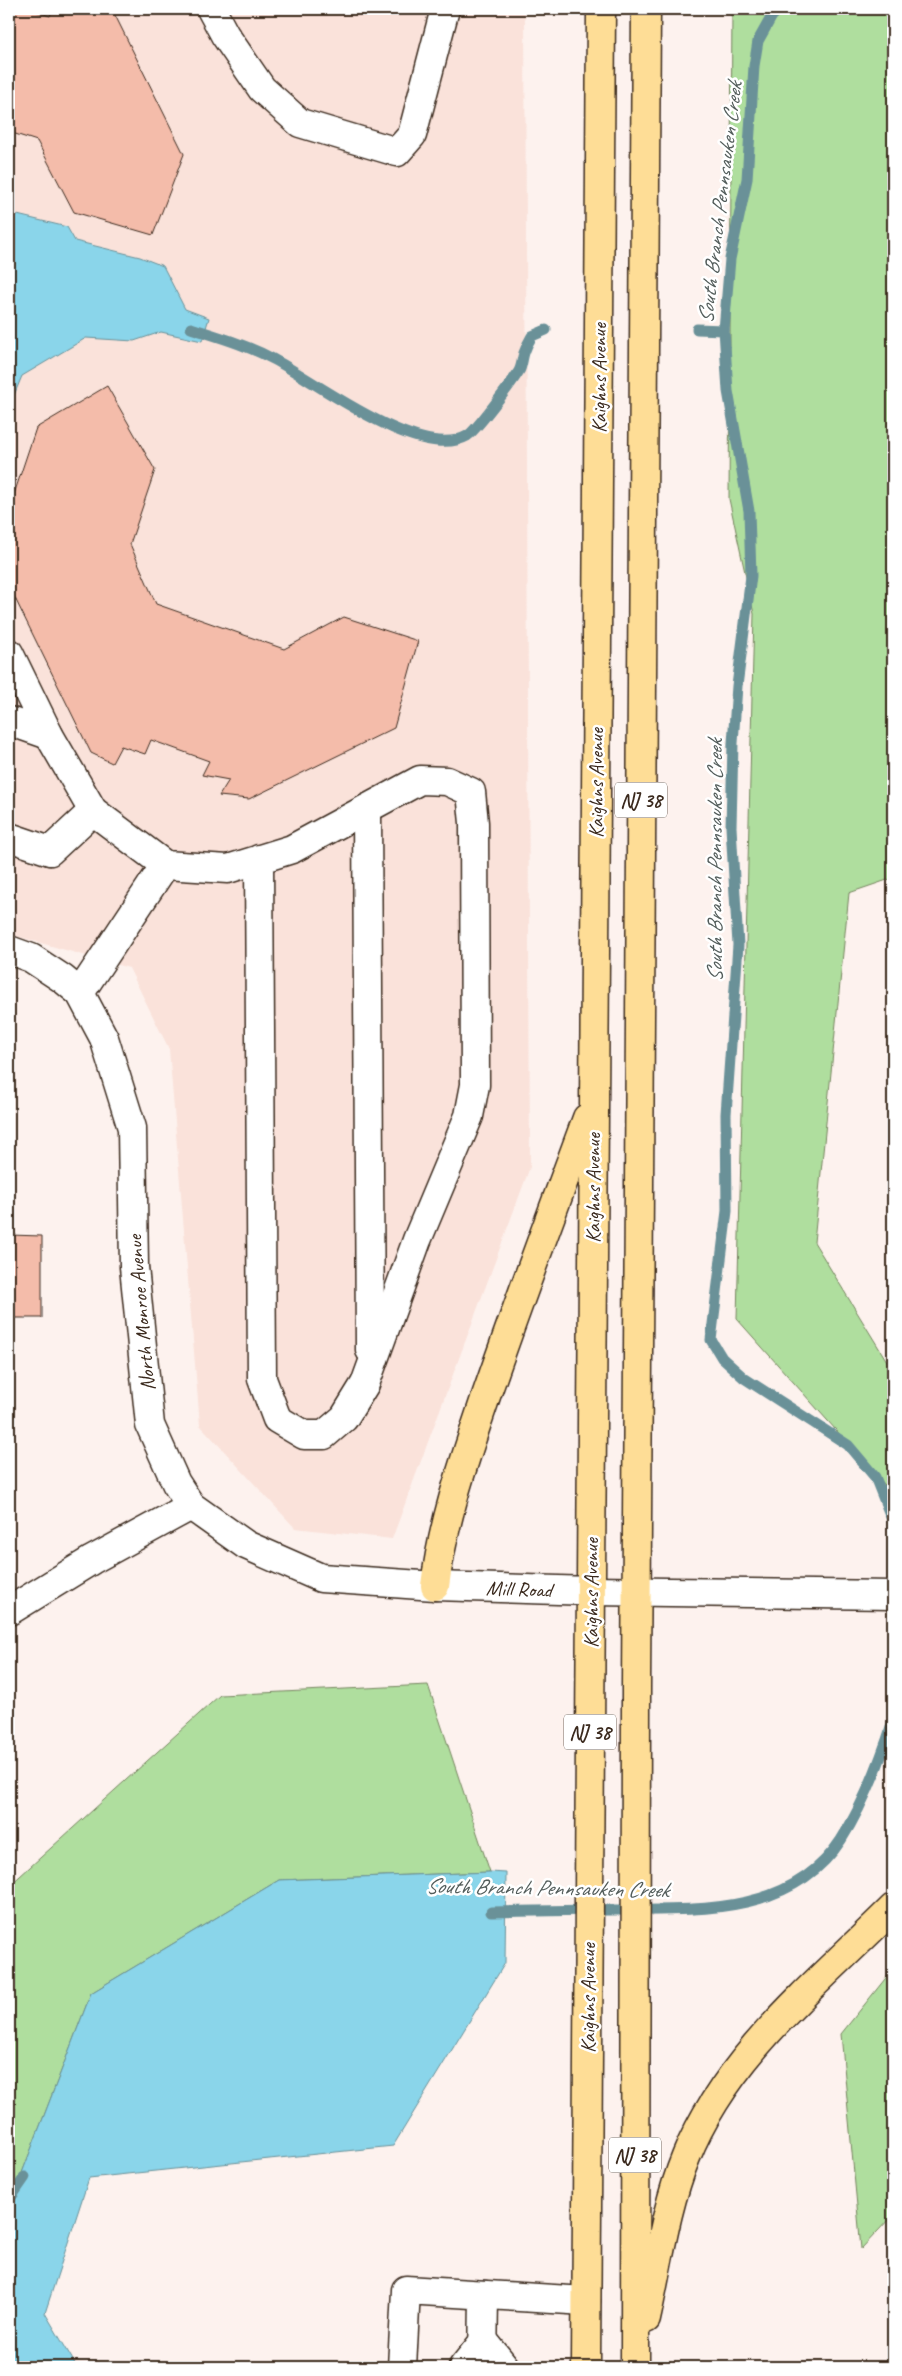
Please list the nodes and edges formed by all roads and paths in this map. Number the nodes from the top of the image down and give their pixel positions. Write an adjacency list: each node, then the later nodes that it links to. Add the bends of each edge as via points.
1 (211, 9): 2 (street, via 262,89 300,123 397,152 412,135)
2 (445, 9)
3 (601, 9): 15 (highway, Kaighns Avenue / NJ 38)
4 (646, 9): 20 (highway, NJ 38)
5 (9, 653): 7 (street)
6 (9, 721): 7 (street)
7 (49, 735): 9 (street)
8 (367, 808): 11 (street, via 292,849); 16 (street); 16 (street, via 420,780 447,781 471,792 474,823 475,1085 468,1116 417,1240)
9 (93, 811): 10 (street, via 50,851); 12 (street)
10 (9, 837)
11 (259, 859): 12 (street, via 228,869); 16 (street, via 262,1379 277,1419 304,1435 324,1435 344,1418 366,1384)
12 (165, 865): 14 (street)
13 (9, 950): 14 (street, North Monroe Avenue, via 31,958)
14 (80, 993): 17 (street, North Monroe Avenue, via 104,1038 132,1128 134,1267 150,1425 176,1483)
15 (594, 1101): 18 (highway, via 508,1332 457,1484 442,1539); 19 (highway, Kaighns Avenue / NJ 38)
16 (371, 1369)
17 (191, 1506): 18 (street, Mill Road, via 246,1545 321,1578); 22 (street, via 92,1560)
18 (435, 1586): 19 (street, Mill Road)
19 (591, 1592): 20 (street, Mill Road); 25 (highway, Kaighns Avenue / NJ 38)
20 (637, 1592): 21 (street, Mill Road); 32 (highway, NJ 38)
21 (880, 1595)
22 (9, 1611)
23 (893, 1908): 32 (highway, via 762,2037 727,2082 698,2131 676,2183)
24 (484, 2295): 25 (street); 26 (street); 27 (street, via 406,2290)
25 (586, 2302): 31 (highway, Kaighns Avenue / NJ 38)
26 (484, 2340): 28 (street); 29 (street); 30 (street)
27 (402, 2367)
28 (462, 2367)
29 (483, 2367)
30 (505, 2367)
31 (586, 2367)
32 (635, 2367)

